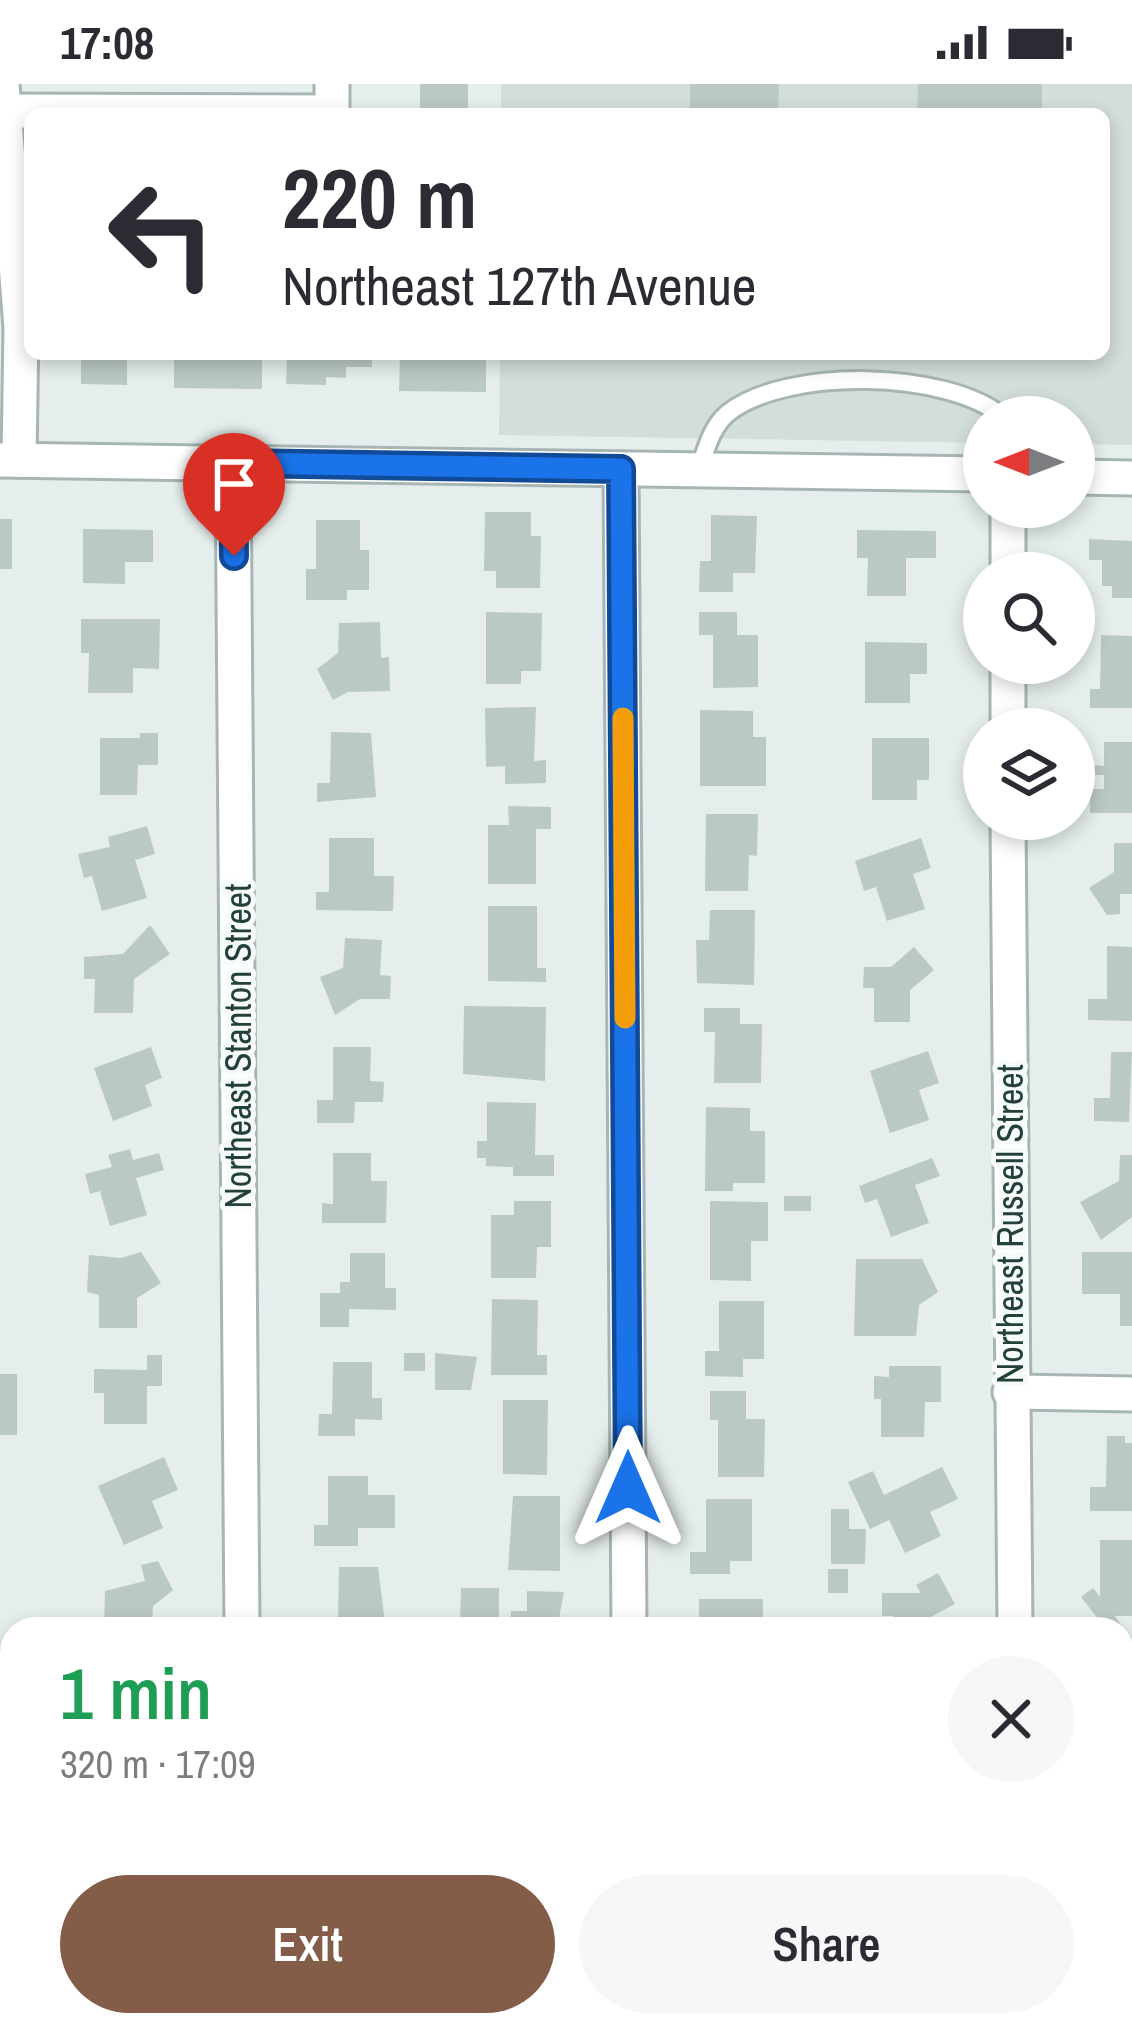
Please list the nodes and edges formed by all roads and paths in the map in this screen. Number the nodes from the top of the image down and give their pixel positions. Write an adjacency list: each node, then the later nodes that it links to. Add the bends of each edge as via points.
1 (3, 97): 2 (street); 4 (street, via 21,328)
2 (332, 98)
3 (964, 396): 7 (lane, via 881,382 771,393 714,427)
4 (9, 460): 5 (street)
5 (233, 463): 6 (street); 14 (street, Northeast Stanton Street)
6 (621, 469): 7 (street); 15 (street)
7 (698, 470): 8 (street)
8 (963, 474)
9 (1095, 477): 10 (street)
10 (1132, 478)
11 (1009, 840): 12 (street, Northeast Russell Street)
12 (1010, 1392): 13 (street); 16 (street, Northeast Russell Street)
13 (1132, 1394)
14 (242, 1617)
15 (629, 1617)
16 (1015, 1617)

